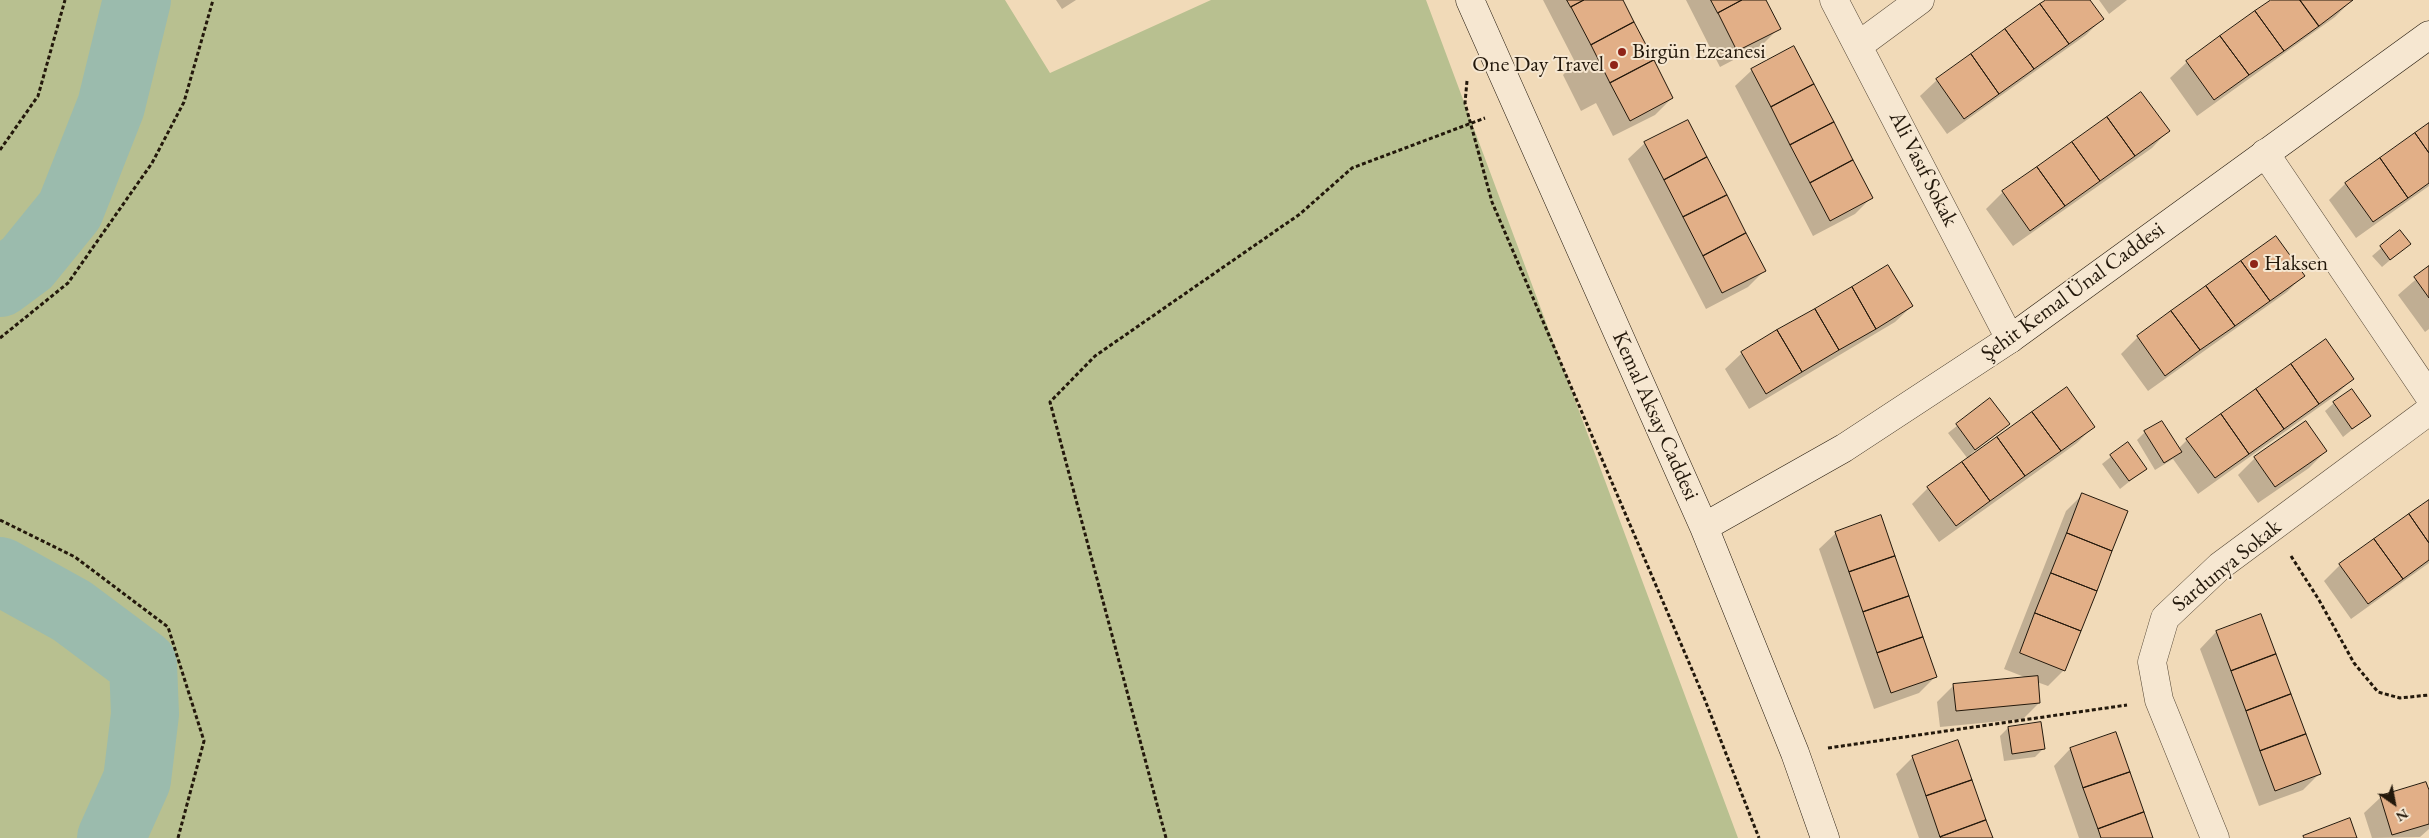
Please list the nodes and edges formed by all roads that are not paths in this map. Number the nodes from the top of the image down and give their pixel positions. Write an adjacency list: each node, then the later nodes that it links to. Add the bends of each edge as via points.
1 (1470, 0): 10 (street, Kemal Aksay Caddesi)
2 (1834, 0): 5 (street, Ali Vasıf Sokak)
3 (1920, 0): 5 (street)
4 (2429, 36): 6 (street, Şehit Kemal Ünal Caddesi)
5 (1859, 45): 7 (street, Ali Vasıf Sokak)
6 (2265, 153): 7 (street, Şehit Kemal Ünal Caddesi); 8 (street)
7 (2010, 339): 10 (street, Şehit Kemal Ünal Caddesi, via 1844,448)
8 (2429, 396)
9 (2429, 411): 12 (street, Sardunya Sokak, via 2220,566 2165,618 2152,662 2159,700)
10 (1704, 527): 11 (street, Kemal Aksay Caddesi, via 1795,753)
11 (1825, 838)
12 (2215, 838)

